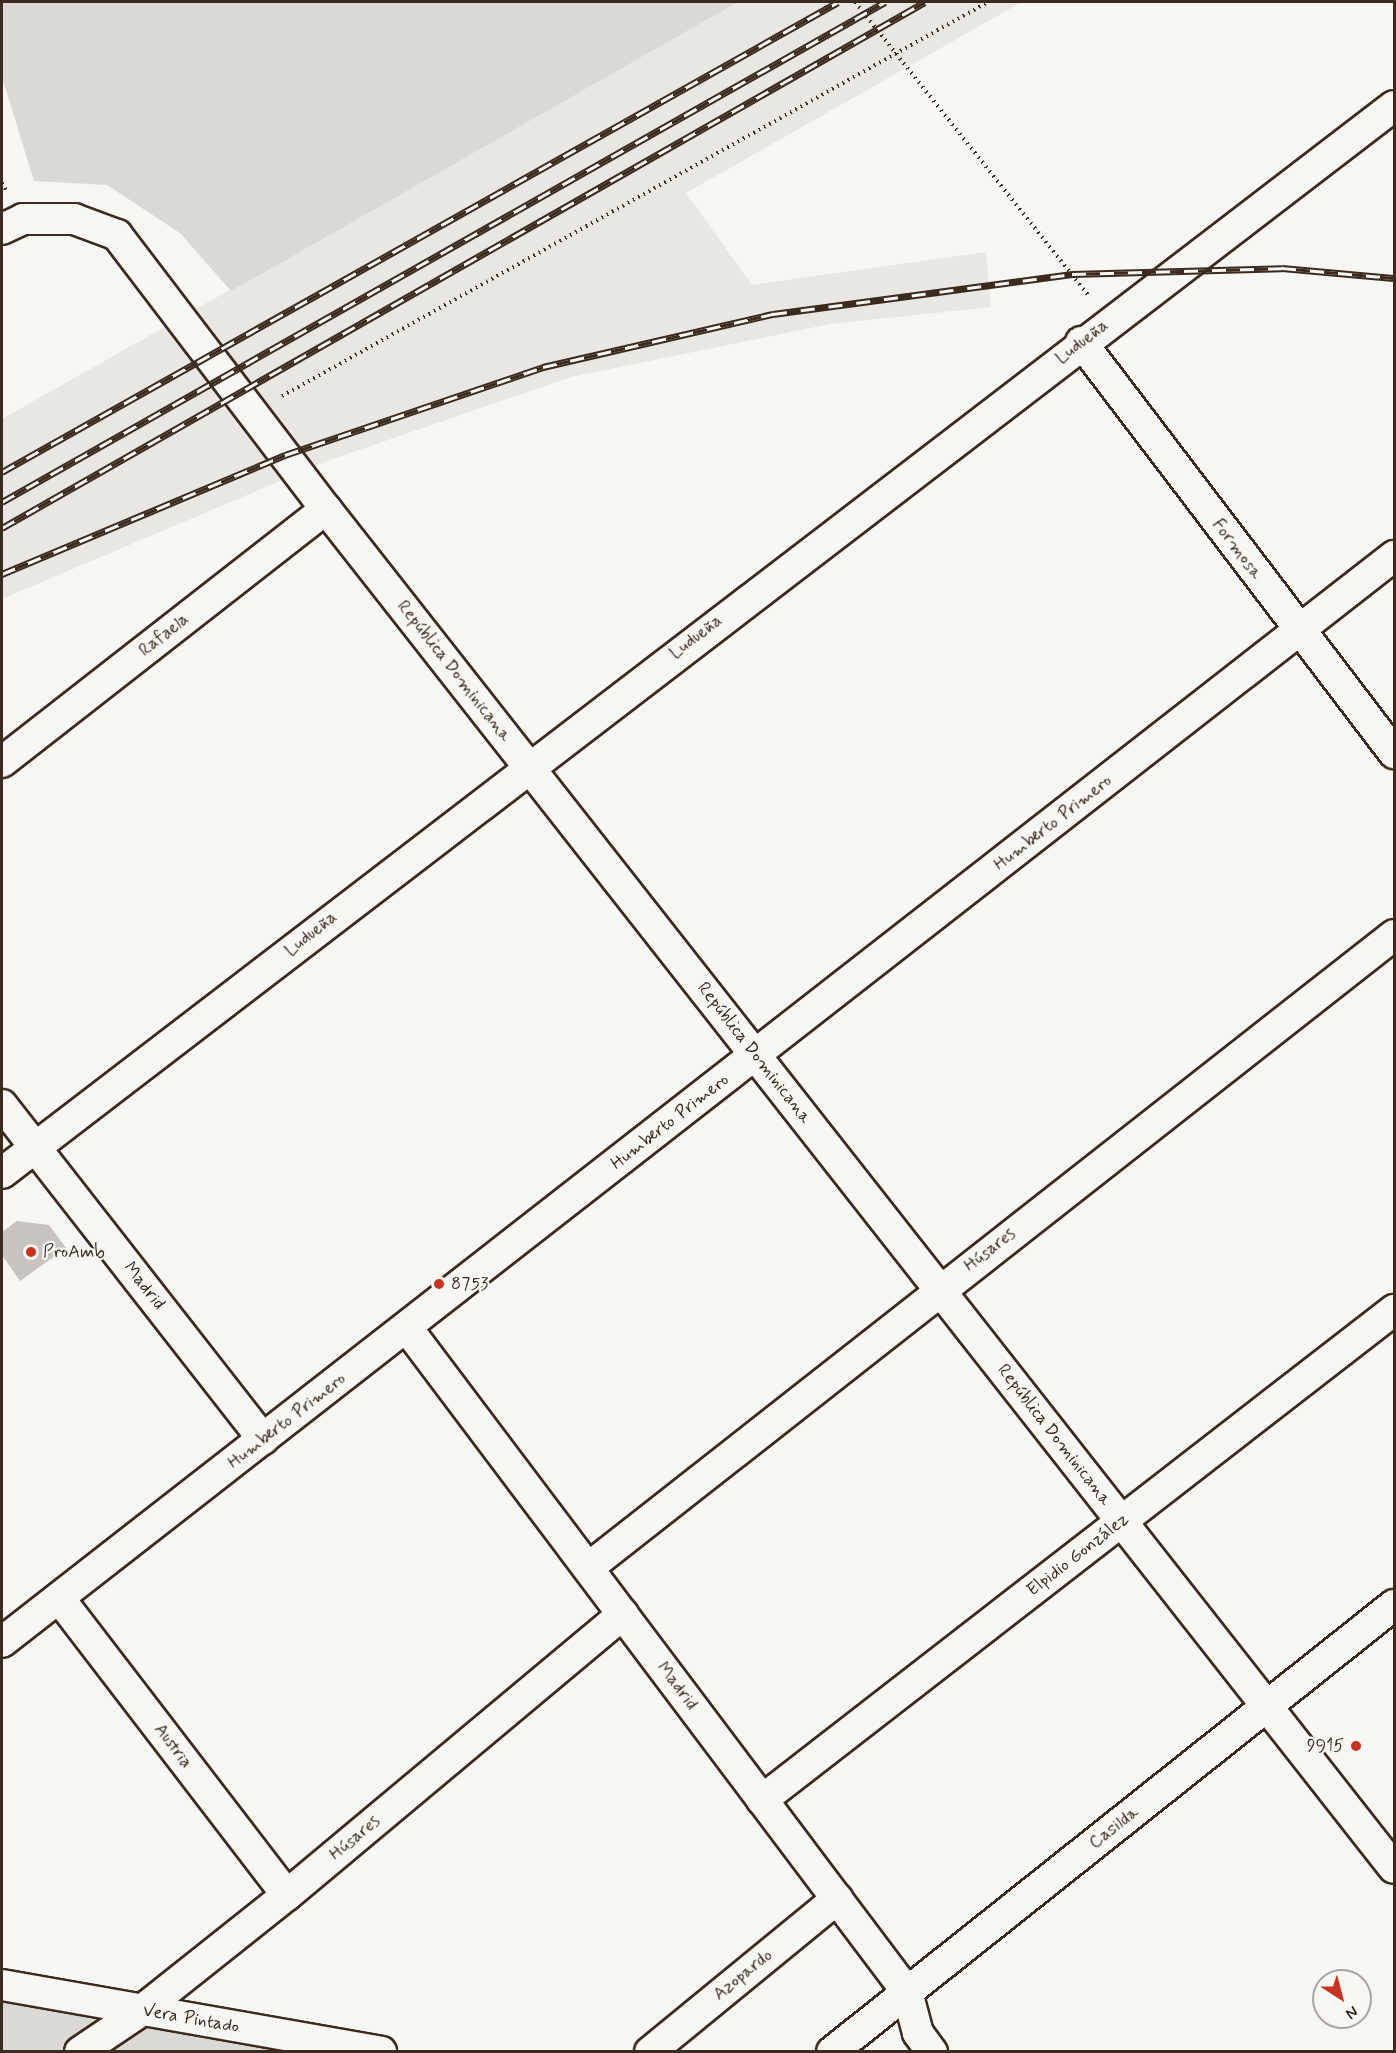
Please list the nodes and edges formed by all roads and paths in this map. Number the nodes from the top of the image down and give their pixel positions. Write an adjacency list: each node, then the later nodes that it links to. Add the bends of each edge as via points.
1 (855, 2): 3 (path)
2 (988, 2): 3 (path)
3 (897, 54): 6 (path); 8 (path)
4 (1395, 106): 6 (street, Ludueña)
5 (2, 229): 8 (street, República Dominicana, via 23,219 74,219 117,234)
6 (1110, 322): 7 (street, Ludueña)
7 (1081, 342): 11 (street, Formosa); 14 (street, Ludueña)
8 (253, 412): 9 (street, República Dominicana)
9 (326, 509): 13 (street, Rafaela); 14 (street, República Dominicana)
10 (1395, 556): 11 (street, Humberto Primero)
11 (1299, 632): 12 (street, Formosa); 16 (street, Humberto Primero)
12 (1395, 753)
13 (2, 762)
14 (528, 766): 16 (street, República Dominicana); 18 (street, Ludueña)
15 (1395, 935): 20 (street, Húsares)
16 (756, 1054): 20 (street, República Dominicana); 22 (street, Humberto Primero)
17 (2, 1105): 18 (street, Madrid)
18 (35, 1147): 19 (street, Ludueña); 23 (street, Madrid)
19 (2, 1173)
20 (940, 1290): 24 (street, República Dominicana); 25 (street, Húsares)
21 (1395, 1310): 24 (street, Elpidio González)
22 (407, 1328): 23 (street, Humberto Primero); 25 (street, Madrid)
23 (263, 1439): 26 (street, Humberto Primero)
24 (1122, 1521): 30 (street, República Dominicana); 31 (street, Elpidio González)
25 (588, 1568): 28 (street, Madrid)
26 (59, 1598): 29 (street, Humberto Primero); 33 (street, Austria)
27 (1395, 1605): 30 (street, Casilda)
28 (623, 1614): 31 (street, Madrid); 33 (street, Húsares)
29 (2, 1642)
30 (1267, 1707): 32 (street, República Dominicana); 36 (street, Casilda)
31 (762, 1800): 34 (street, Madrid)
32 (1395, 1868)
33 (287, 1895): 37 (street, Húsares)
34 (837, 1899): 36 (street, Madrid); 40 (street, Azopardo)
35 (2, 1984): 37 (street, Vera Pintado)
36 (907, 1992): 41 (street, Casilda); 42 (street, Madrid, via 918,2033)
37 (141, 2011): 38 (street, Húsares); 39 (street, Vera Pintado)
38 (80, 2052)
39 (381, 2052)
40 (650, 2052)
41 (832, 2052)
42 (932, 2052)

